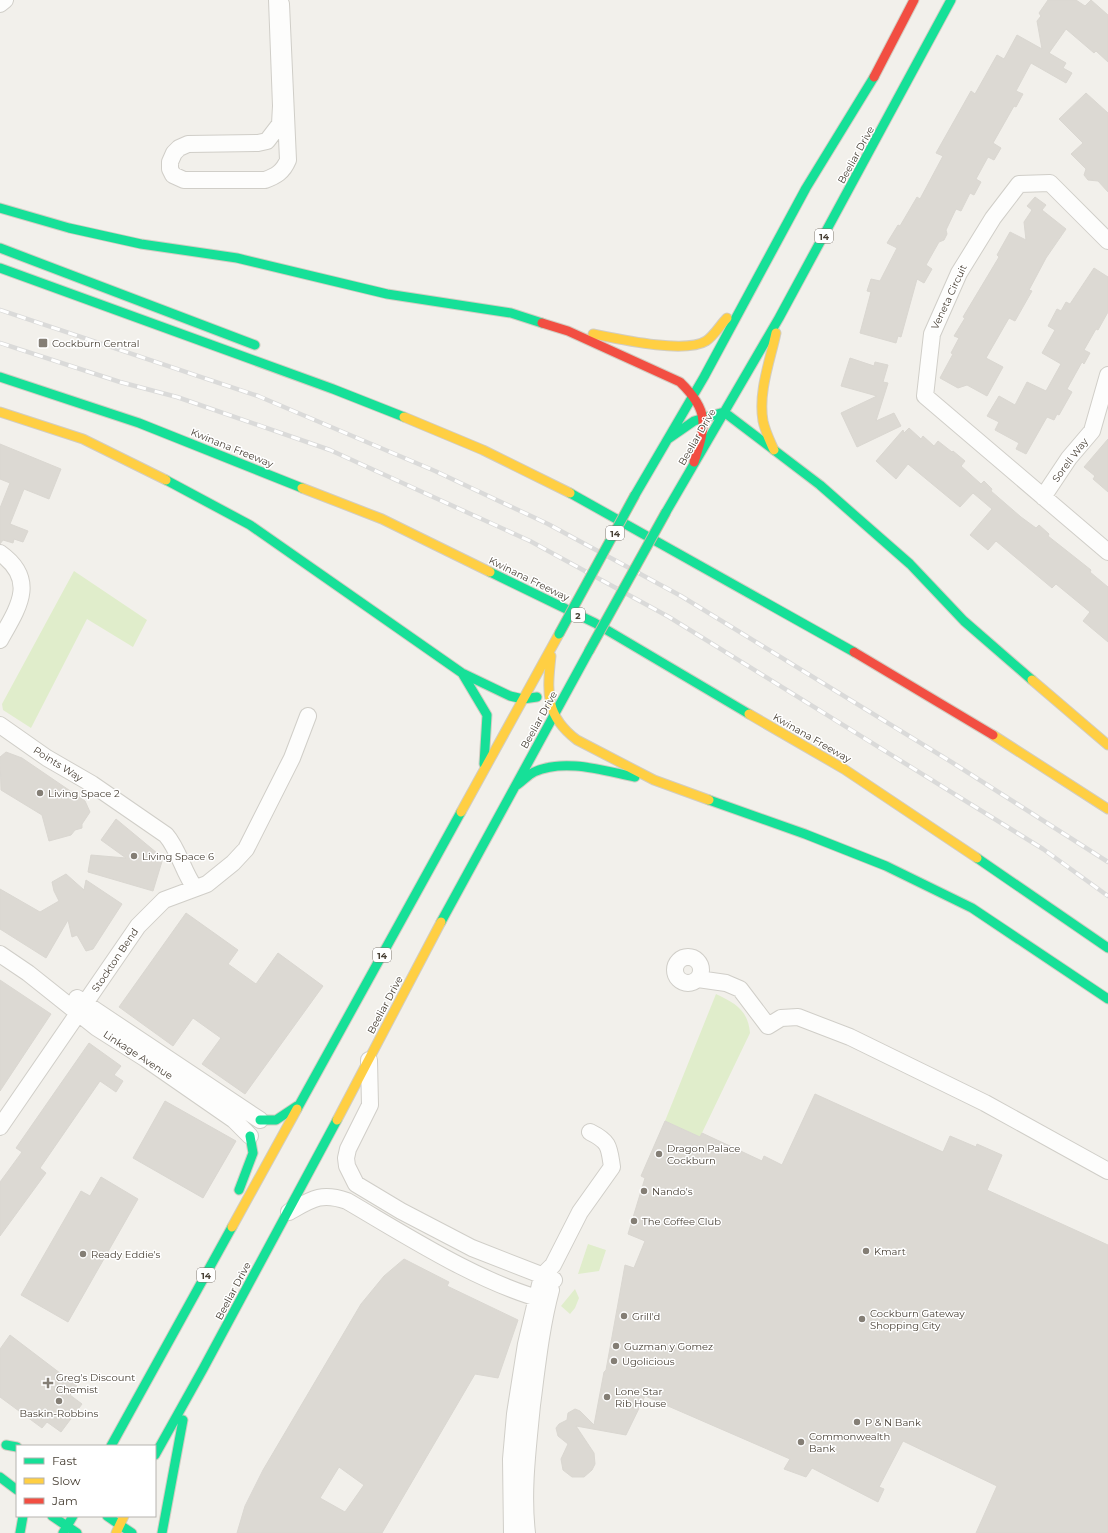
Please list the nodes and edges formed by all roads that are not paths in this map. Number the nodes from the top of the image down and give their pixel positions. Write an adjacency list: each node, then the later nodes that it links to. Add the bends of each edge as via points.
1 (5, 0): 5 (street)
2 (278, 0): 2 (street, via 281,4 288,160 284,168 276,176 265,180 184,180 173,175 170,162 174,153 188,144 258,143 267,141 274,134 280,124 282,106)
3 (914, 0): 10 (main road, 14, via 876,73 806,188)
4 (951, 0): 11 (main road, Beeliar Drive / 14)
5 (0, 4)
6 (0, 208): 12 (main road, via 69,228 141,244 236,258 387,294 511,313)
7 (1108, 241): 25 (street, Veneta Circuit, via 1050,183 1019,184 993,218 958,273 932,334 925,396)
8 (0, 248): 13 (main road)
9 (0, 268): 17 (main road, via 65,294)
10 (747, 297): 12 (main road, via 705,342 685,346); 18 (main road, 14)
11 (779, 318): 20 (main road, Beeliar Drive / 14); 23 (main road, via 765,382 763,405 763,419)
12 (568, 331): 18 (main road, via 680,382)
13 (261, 348)
14 (303, 367): 17 (main road)
15 (1108, 375): 25 (street, Sorell Way, via 1092,431 1069,458)
16 (0, 376): 43 (main road, Kwinana Freeway / 2, via 139,423 382,519 595,623 844,769)
17 (341, 390): 41 (main road, via 446,434 550,483 694,560 902,679 1031,757)
18 (694, 395): 21 (main road, via 702,410); 22 (main road, 14)
19 (0, 412): 31 (main road, via 83,439 144,468 250,525)
20 (724, 412): 21 (main road); 23 (main road); 24 (main road, Beeliar Drive / 14)
21 (702, 416): 22 (main road); 24 (main road, via 704,426)
22 (668, 439): 29 (main road, 14, bridge)
23 (774, 450): 37 (main road, via 820,485 910,564 964,621)
24 (694, 462): 30 (main road, Beeliar Drive / 14, bridge)
25 (1043, 498): 26 (street, Veneta Circuit)
26 (1108, 552)
27 (0, 553): 28 (street, via 18,571 22,588 22,596 15,613)
28 (0, 640)
29 (552, 647): 32 (main road); 33 (main road, 14)
30 (583, 663): 32 (main road); 35 (main road, Beeliar Drive / 14)
31 (462, 673): 33 (main road, via 510,696); 38 (main road, via 487,716)
32 (547, 693): 33 (main road); 35 (main road)
33 (523, 699): 38 (main road, 14)
34 (308, 716): 42 (street, Stockton Bend, via 292,758 246,849 233,864 207,884)
35 (554, 716): 39 (main road, via 568,734); 40 (main road, Beeliar Drive / 14)
36 (0, 725): 42 (street, Points Way, via 166,835)
37 (1108, 745)
38 (484, 770): 49 (main road, 14)
39 (654, 780): 40 (main road, via 582,768 551,766 535,772); 46 (main road, via 886,866 972,908)
40 (514, 787): 48 (main road, Beeliar Drive / 14)
41 (1108, 809)
42 (195, 888): 47 (street, Stockton Bend, via 164,900 138,926)
43 (1108, 948)
44 (0, 954): 47 (street, Linkage Avenue)
45 (700, 973): 54 (street, via 740,989 768,1026 781,1018 798,1017 850,1038 985,1103)
46 (1108, 1000)
47 (82, 1008): 50 (street, Linkage Avenue); 51 (street, Stockton Bend); 53 (street, Linkage Avenue, via 103,1032 234,1120)
48 (369, 1060): 55 (main road, Beeliar Drive / 14); 57 (street, via 370,1105 346,1158 356,1184 472,1248)
49 (300, 1103): 50 (main road, via 284,1117 271,1122); 56 (main road, 14)
50 (260, 1120)
51 (0, 1127)
52 (590, 1132): 57 (street, via 606,1142 611,1152 612,1167 580,1212)
53 (250, 1136): 56 (main road, via 251,1161 239,1190)
54 (1108, 1171)
55 (289, 1212): 58 (street, via 320,1197 332,1196 347,1201 465,1267 514,1290); 59 (main road, Beeliar Drive / 14)
56 (222, 1247): 61 (main road, 14, via 122,1426)
57 (550, 1274): 58 (street)
58 (542, 1299): 78 (street, via 523,1359 515,1420 511,1467); 79 (street, via 539,1352 529,1432 526,1481)
59 (187, 1401): 64 (main road, Beeliar Drive / 14); 77 (main road)
60 (3, 1443): 62 (main road); 63 (main road)
61 (107, 1445)
62 (16, 1447)
63 (16, 1452)
64 (156, 1453)
65 (0, 1477): 66 (main road)
66 (16, 1489)
67 (23, 1517): 74 (main road)
68 (53, 1517): 73 (main road)
69 (72, 1517): 73 (main road)
70 (108, 1517): 72 (main road)
71 (124, 1517): 72 (main road)
72 (118, 1529): 76 (main road)
73 (65, 1530): 75 (main road)
74 (20, 1533)
75 (77, 1533)
76 (132, 1533)
77 (162, 1533)
78 (512, 1533)
79 (527, 1533)

